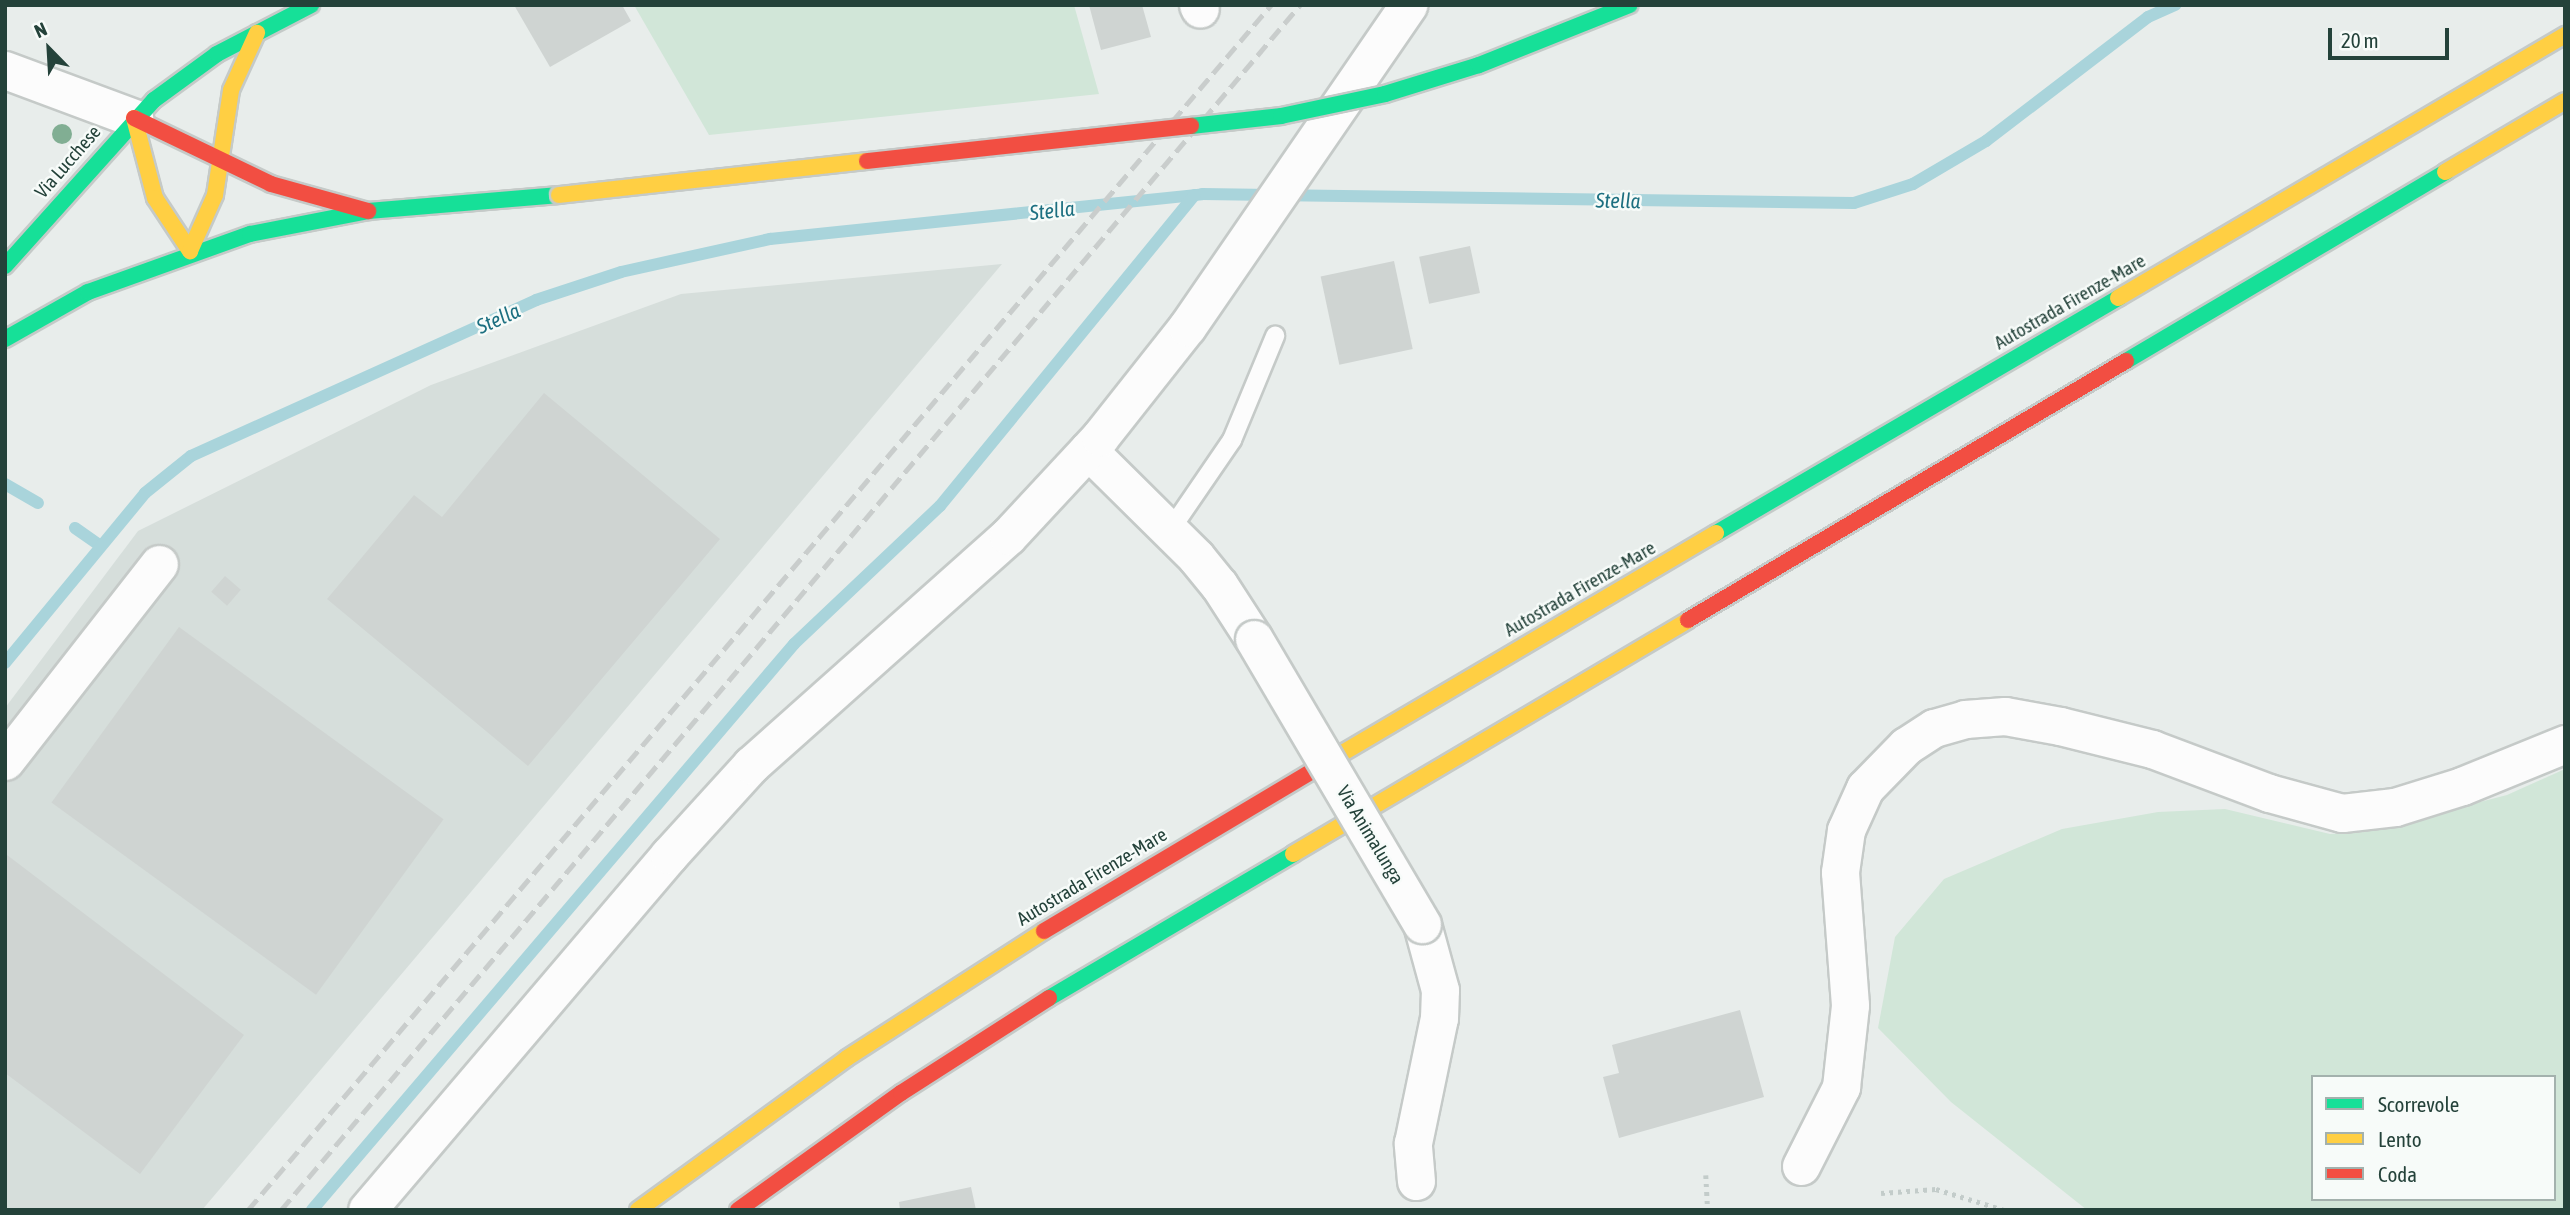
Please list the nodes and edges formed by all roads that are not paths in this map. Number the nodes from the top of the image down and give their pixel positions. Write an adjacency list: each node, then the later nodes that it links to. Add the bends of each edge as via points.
1 (311, 5): 4 (main road, Via Lucchese)
2 (1408, 5): 15 (street, via 1187,327)
3 (1630, 5): 10 (main road, bridge, via 1479,65 1385,94 1281,116 559,195)
4 (257, 33): 8 (main road, Via Lucchese, via 179,78); 9 (main road, via 231,90)
5 (2565, 36): 23 (main road, Autostrada Firenze-Mare, via 1086,904 847,1058)
6 (5, 70): 8 (street)
7 (2565, 101): 24 (main road, via 1027,1011 901,1093)
8 (134, 118): 9 (main road); 11 (main road, via 155,198); 12 (main road, Via Lucchese)
9 (223, 158): 10 (main road, via 271,184); 11 (main road, via 215,195)
10 (368, 211): 11 (main road)
11 (190, 251): 14 (main road, via 88,292)
12 (5, 266)
13 (1275, 337): 16 (lane, via 1232,440)
14 (5, 339)
15 (1088, 450): 16 (street, Via Animalunga); 22 (street, via 1008,536 751,765)
16 (1171, 529): 21 (street, Via Animalunga, bridge, via 1219,585 1254,639 1422,924 1440,990 1439,1018 1413,1143)
17 (159, 564): 19 (street)
18 (2565, 744): 20 (street, via 2462,786 2395,807 2342,813 2269,793 2152,749 2060,726 2005,716 1965,719 1934,728 1906,746 1865,788 1846,830 1840,872 1850,1005 1842,1087)
19 (5, 761)
20 (1801, 1166)
21 (1416, 1181)
22 (367, 1210)
23 (638, 1210)
24 (738, 1210)

